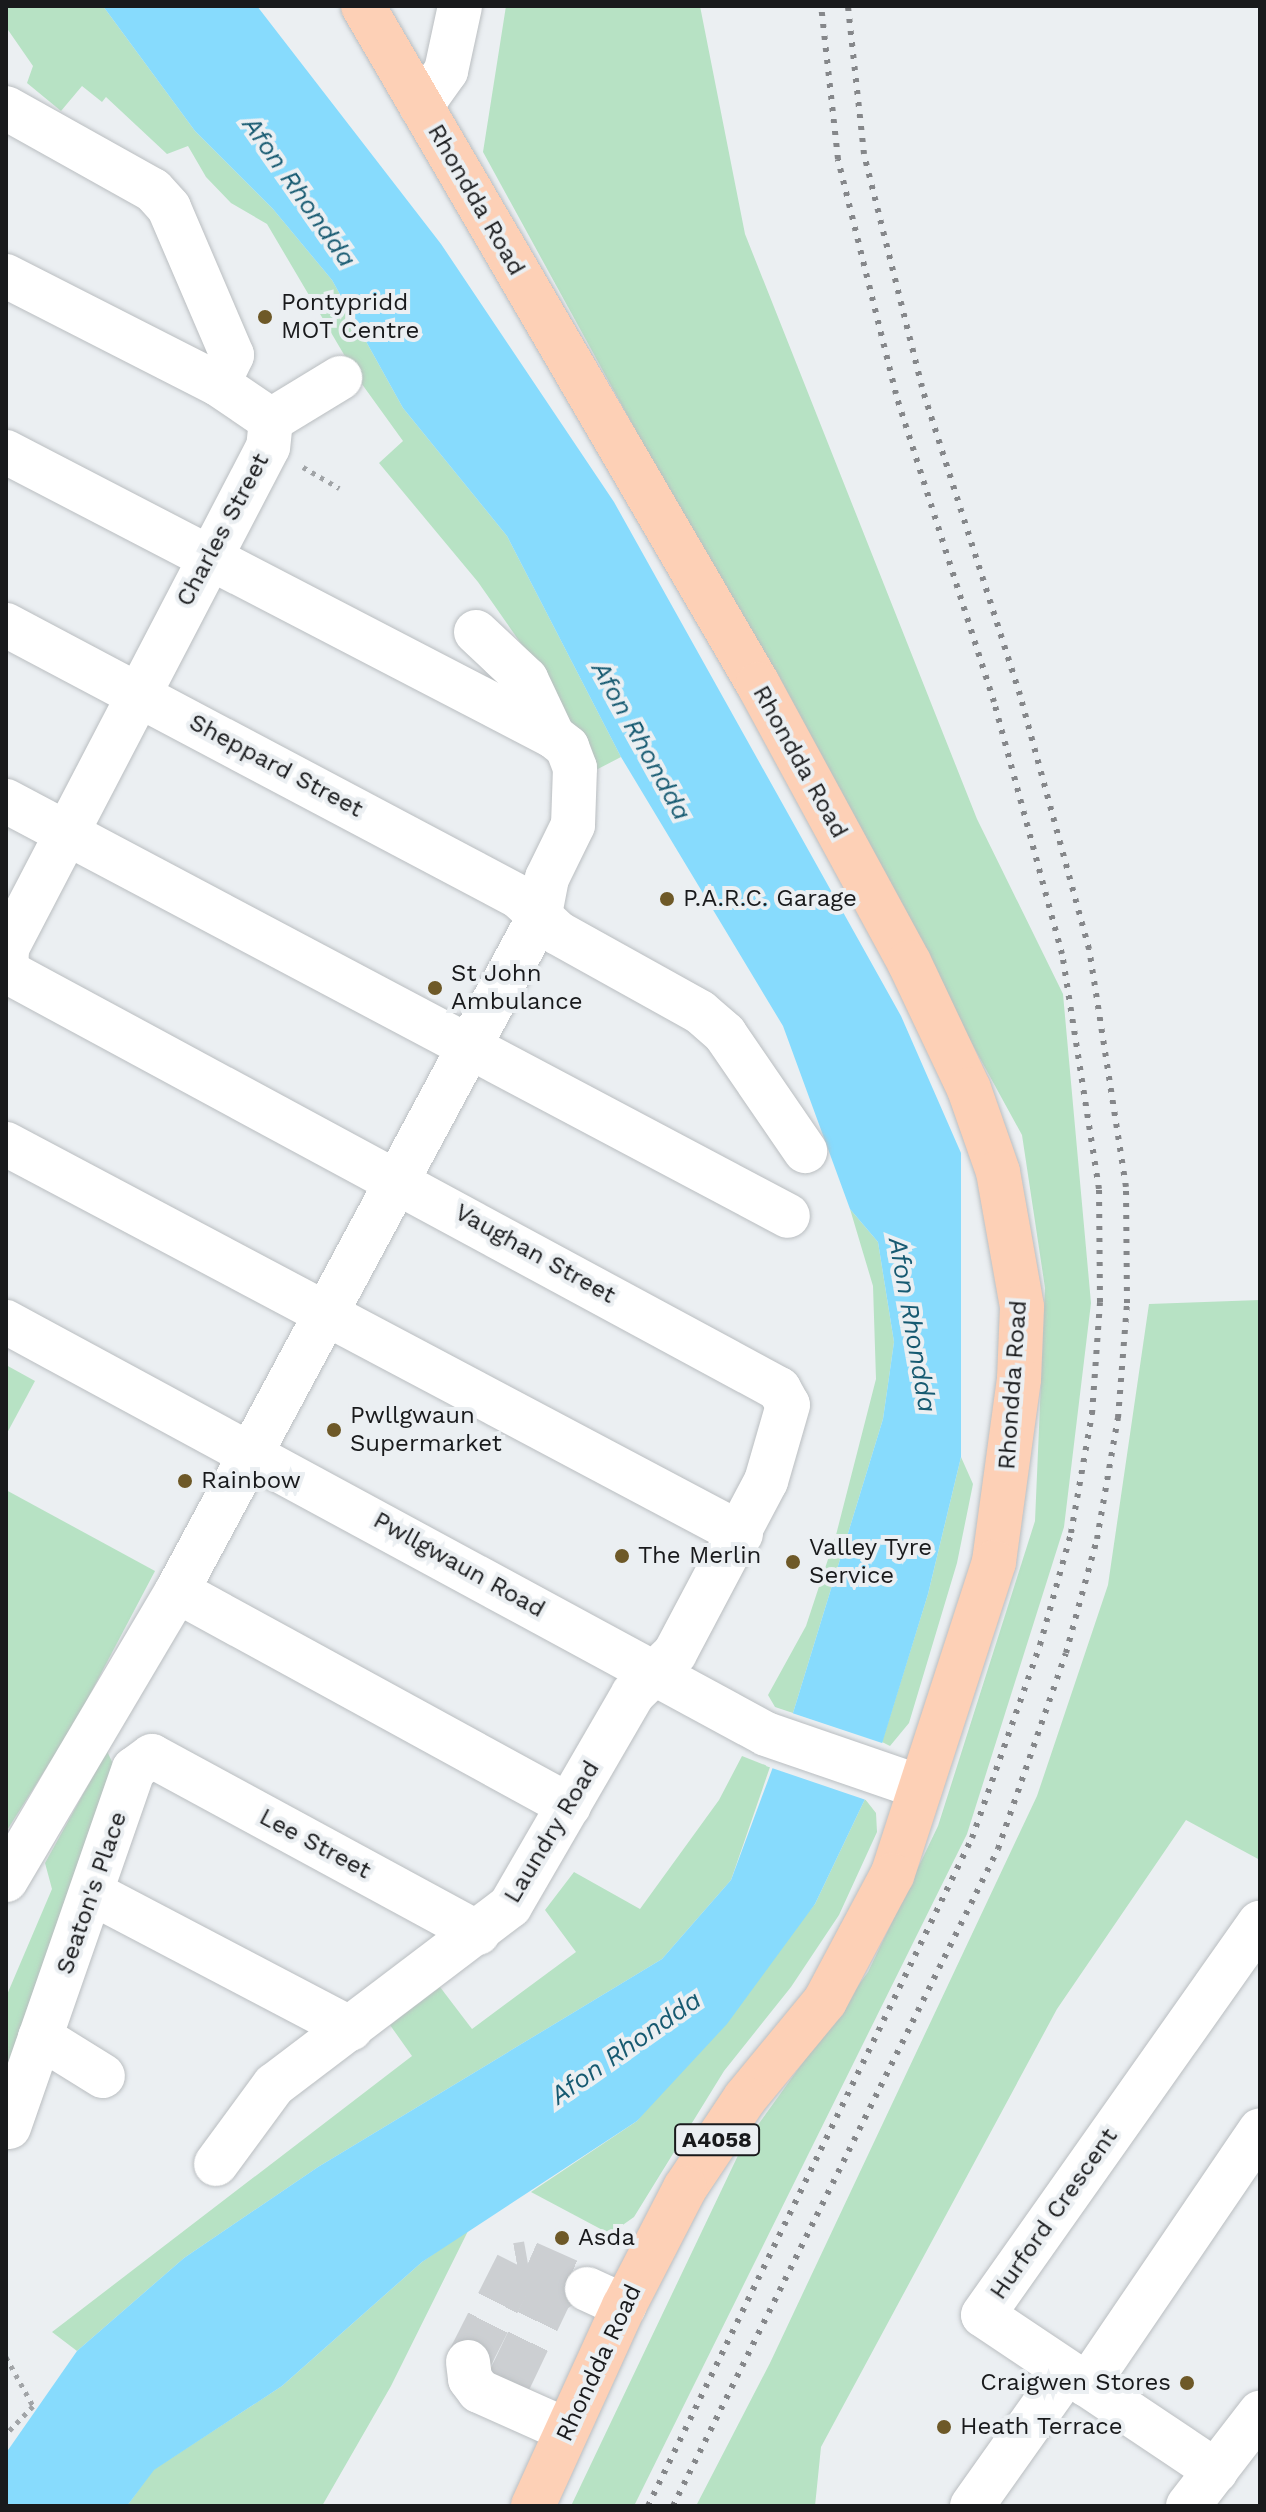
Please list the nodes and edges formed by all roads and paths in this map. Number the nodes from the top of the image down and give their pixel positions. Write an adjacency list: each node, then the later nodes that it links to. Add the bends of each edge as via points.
1 (363, 6): 3 (main road, A4058)
2 (460, 6): 3 (street, via 446,71)
3 (421, 106): 31 (main road, Rhondda Road / A4058, via 758,684 902,949 969,1089 998,1172 1022,1307 994,1562)
4 (6, 108): 7 (street, via 153,190 169,208 232,355)
5 (6, 276): 7 (street, Charles Street)
6 (340, 378): 8 (street)
7 (218, 384): 8 (street, Charles Street)
8 (271, 420): 10 (street, Charles Street, via 268,447)
9 (6, 452): 10 (street)
10 (207, 557): 13 (street, Charles Street); 14 (street)
11 (6, 625): 13 (street, Sheppard Street)
12 (476, 632): 14 (street, via 526,679)
13 (140, 694): 16 (street, Charles Street); 17 (street, Sheppard Street, via 519,897)
14 (553, 736): 17 (street, via 567,747 575,768 573,825 547,878)
15 (6, 801): 16 (street)
16 (66, 833): 18 (street, Charles Street, via 7,948); 19 (street)
17 (540, 915): 19 (street); 21 (street, Sheppard Street, via 558,933 700,1012 725,1034)
18 (6, 973): 22 (street, Vaughan Street)
19 (468, 1048): 22 (street); 23 (street)
20 (6, 1144): 24 (street)
21 (805, 1151)
22 (397, 1179): 24 (street); 27 (street, Vaughan Street, via 779,1389 788,1405 782,1438)
23 (788, 1216)
24 (326, 1311): 26 (street); 27 (street)
25 (6, 1322): 26 (street, Pwllgwaun Road)
26 (249, 1449): 28 (street); 29 (street, Pwllgwaun Road)
27 (741, 1534): 29 (street, Vaughan Street, via 675,1653)
28 (177, 1591): 32 (street); 33 (street)
29 (655, 1673): 31 (street, Pwllgwaun Road, via 766,1734); 32 (street, Laundry Road, via 633,1694)
30 (152, 1756): 34 (street, Seaton's Place, via 134,1769); 36 (street, Lee Street)
31 (900, 1781): 48 (main road, Rhondda Road / A4058, via 892,1875 825,2001 745,2098 605,2297 512,2394)
32 (569, 1806): 36 (street, Laundry Road, via 510,1906)
33 (6, 1880)
34 (94, 1894): 37 (street); 38 (street, Seaton's Place)
35 (1260, 1923): 44 (street, Hurford Crescent, via 983,2315)
36 (478, 1933): 37 (street, Laundry Road)
37 (351, 2029): 42 (street, Laundry Road, via 274,2085)
38 (40, 2037): 39 (street); 40 (street, Seaton's Place)
39 (103, 2076)
40 (9, 2127)
41 (1260, 2130): 44 (street)
42 (216, 2164)
43 (6, 2357): 46 (path, via 33,2406)
44 (1077, 2378): 47 (street, Hurford Crescent); 49 (street)
45 (1260, 2413): 47 (street)
46 (6, 2434)
47 (1216, 2471): 50 (street)
48 (533, 2506)
49 (972, 2506)
50 (1188, 2506)

